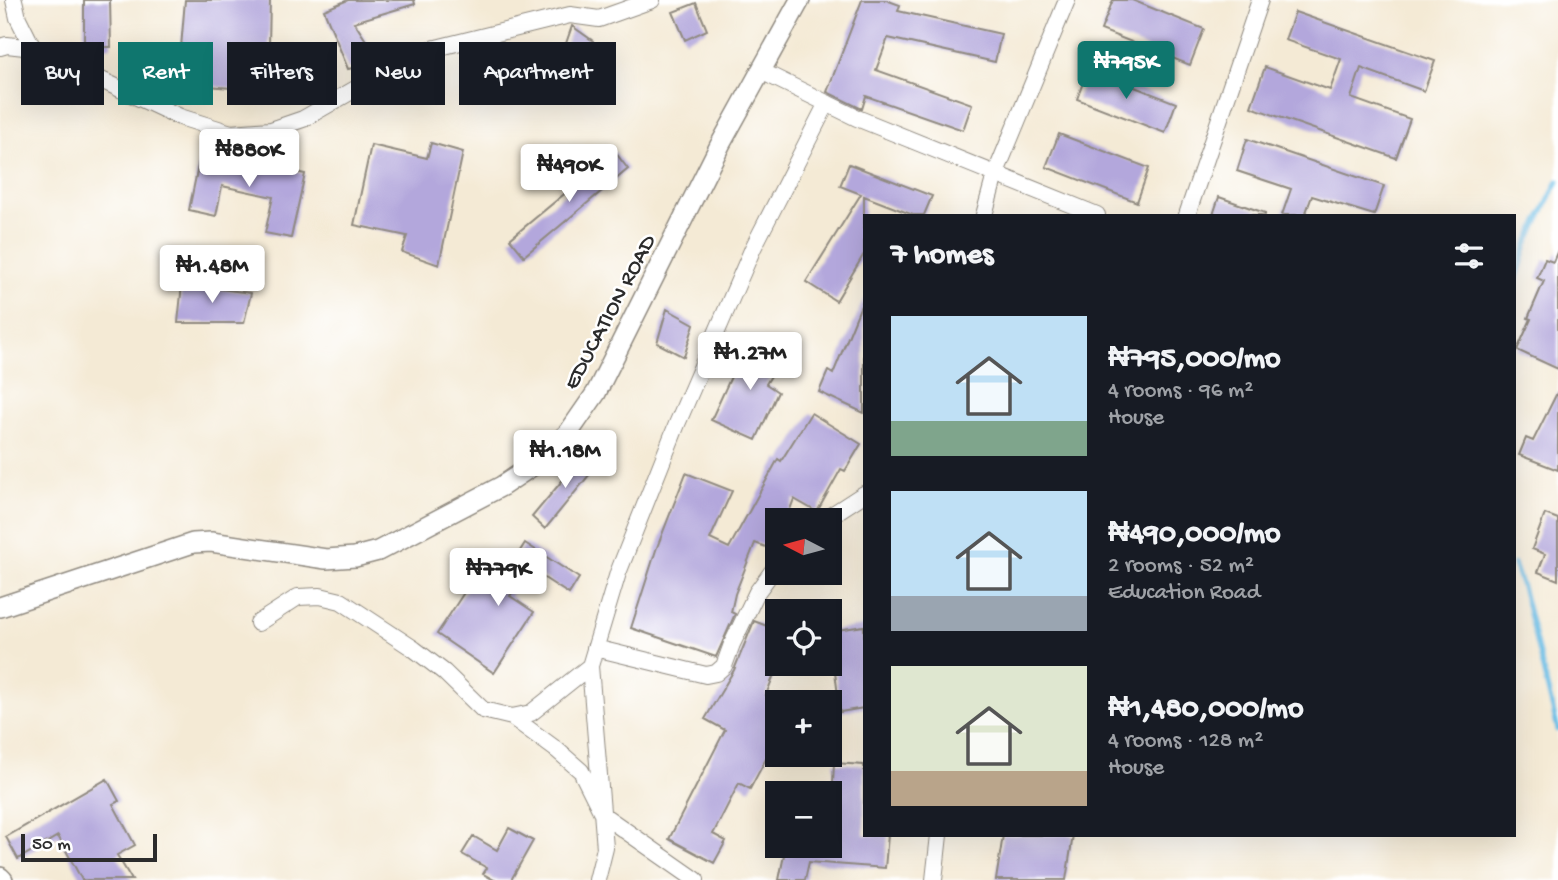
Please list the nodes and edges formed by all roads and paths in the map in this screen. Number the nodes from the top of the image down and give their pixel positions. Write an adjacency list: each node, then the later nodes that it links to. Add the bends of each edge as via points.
1 (14, 0): 6 (street)
2 (652, 0): 10 (street, via 599,19 570,15 420,52 303,119 271,130 231,133 180,117)
3 (800, 0): 9 (street, EDUCATION ROAD)
4 (1067, 0): 12 (street)
5 (1259, 0): 15 (street)
6 (30, 42)
7 (0, 47): 8 (street)
8 (21, 47)
9 (761, 71): 11 (street); 19 (street, EDUCATION ROAD, via 596,393 569,432 532,466 379,551 326,559 193,543)
10 (104, 81)
11 (827, 103): 12 (street); 21 (street, via 753,248 677,424 618,573)
12 (995, 175): 13 (street); 14 (street)
13 (984, 214)
14 (1094, 214)
15 (1187, 214)
16 (863, 495): 17 (street)
17 (842, 508)
18 (765, 581): 21 (street, via 724,666 716,673 706,675)
19 (0, 607)
20 (258, 623): 23 (street, via 298,597 341,601 444,672 483,710)
21 (595, 648): 22 (street)
22 (590, 666): 23 (street, via 531,713); 24 (street)
23 (512, 717): 24 (street, via 581,771)
24 (603, 815): 26 (street, via 605,848); 27 (street)
25 (939, 837): 28 (street)
26 (597, 880)
27 (696, 880)
28 (934, 880)

